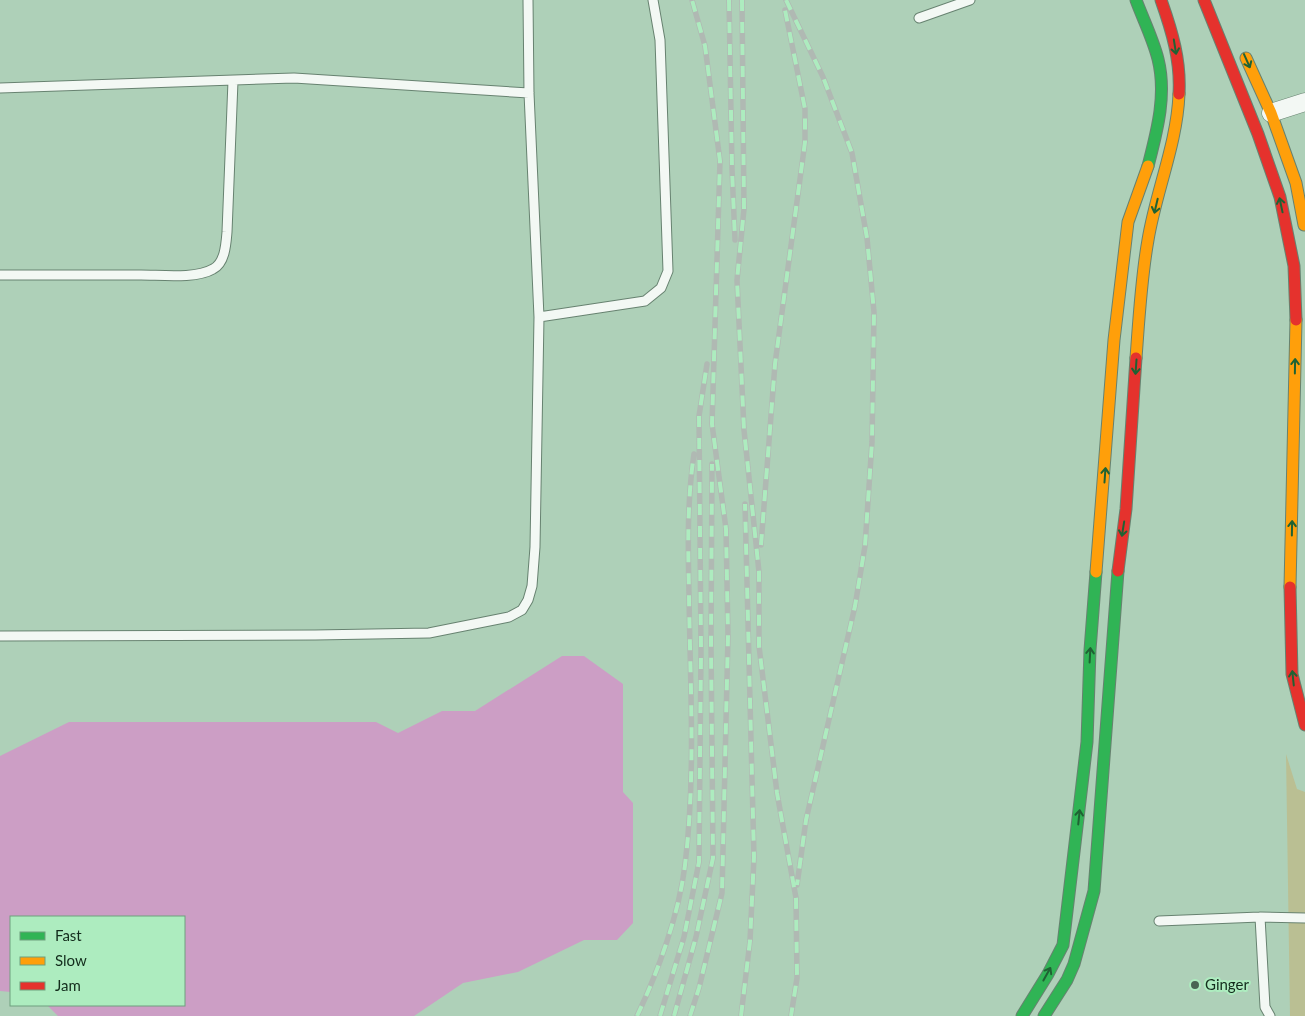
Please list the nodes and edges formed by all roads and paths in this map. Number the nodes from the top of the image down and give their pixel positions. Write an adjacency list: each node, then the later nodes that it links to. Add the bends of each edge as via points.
1 (528, 0): 11 (lane)
2 (653, 0): 18 (lane, via 660,40 668,271 661,288 645,301)
3 (970, 0): 7 (lane)
4 (1136, 0): 15 (street, via 1158,58 1162,83)
5 (1161, 0): 14 (street, one-way to 14, via 1173,35 1180,78)
6 (1204, 0): 20 (street, one-way to 6, via 1294,690 1291,634 1294,266 1280,197)
7 (919, 18)
8 (1240, 44): 13 (street, one-way to 13)
9 (233, 81): 10 (lane); 11 (lane, via 294,78); 17 (lane, via 226,240 221,261 214,269 199,274 165,275)
10 (0, 88)
11 (529, 93): 18 (lane)
12 (1305, 102): 13 (street)
13 (1271, 113): 16 (street, via 1296,183)
14 (1178, 117): 15 (street); 21 (street, one-way to 21, via 1148,239 1142,292)
15 (1159, 121): 22 (street, one-way to 15, via 1087,742 1090,650 1114,340 1128,222 1146,173)
16 (1305, 240)
17 (0, 275)
18 (539, 316): 19 (lane, via 535,547 532,586 522,610 509,617 429,633)
19 (0, 636)
20 (1305, 725)
21 (1094, 891): 22 (street); 27 (street, via 1074,964)
22 (1070, 892): 26 (street, one-way to 22, via 1062,945)
23 (1260, 917): 24 (lane); 25 (lane); 28 (lane, via 1265,1007)
24 (1305, 918)
25 (1159, 921)
26 (1022, 1016)
27 (1044, 1016)
28 (1270, 1016)

